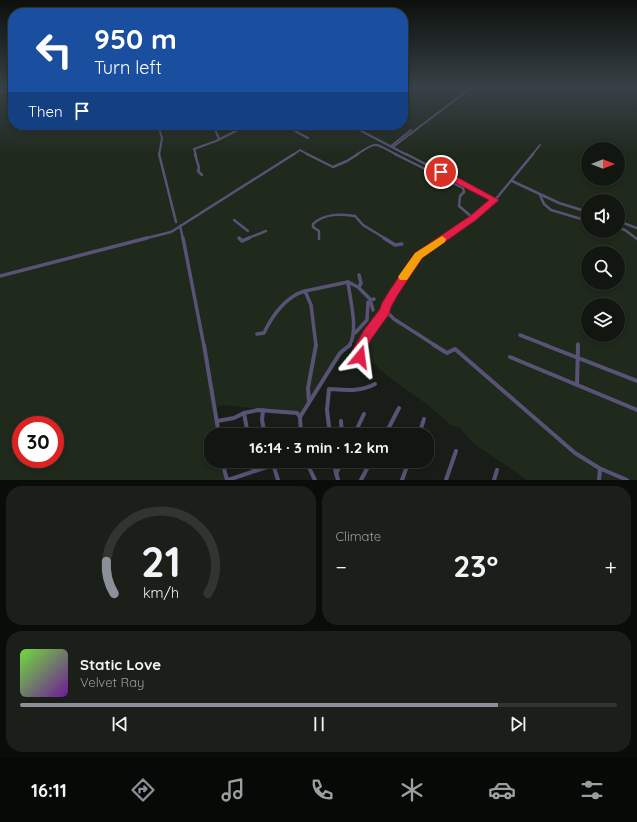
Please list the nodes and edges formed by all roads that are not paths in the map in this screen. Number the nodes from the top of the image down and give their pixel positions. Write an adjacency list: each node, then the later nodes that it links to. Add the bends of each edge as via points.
1 (442, 109): 10 (street)
2 (159, 130): 19 (street, via 162,138 159,156)
3 (215, 130): 8 (street)
4 (238, 130): 8 (street)
5 (293, 130): 7 (street)
6 (360, 130): 10 (street)
7 (308, 138)
8 (219, 139): 11 (street, via 194,150 198,171)
9 (540, 145): 12 (street)
10 (392, 147): 14 (street)
11 (202, 175)
12 (512, 181): 13 (street); 14 (street)
13 (540, 195): 15 (street); 17 (street, via 544,204 551,210)
14 (495, 200): 16 (street)
15 (581, 210)
16 (473, 218): 21 (street, via 459,206 463,188 374,144 333,167 298,150); 37 (street, via 418,256 393,293)
17 (581, 219)
18 (234, 220): 25 (street)
19 (176, 222)
20 (625, 224): 22 (street)
21 (180, 226): 31 (street, via 165,234); 56 (street)
22 (637, 228)
23 (625, 230): 28 (street)
24 (266, 231): 26 (street, via 242,241)
25 (248, 232)
26 (239, 238)
27 (319, 239): 29 (street, via 319,231 312,224 322,217 341,215 355,216 363,225 396,245)
28 (637, 239)
29 (402, 244)
30 (359, 275): 33 (street)
31 (0, 276)
32 (348, 282): 33 (street); 34 (street); 38 (street)
33 (359, 287): 35 (street, via 371,300)
34 (305, 291): 39 (street, via 299,292 285,302 271,319 264,333); 48 (street, via 310,300 317,340 315,361 307,388)
35 (374, 299)
36 (373, 310): 38 (street, via 368,302 367,320)
37 (385, 311): 44 (street, via 358,351); 77 (street, via 447,353 455,349 573,452)
38 (355, 333): 48 (street, via 346,351 340,353)
39 (257, 334)
40 (520, 335): 43 (street)
41 (578, 344): 43 (street)
42 (510, 357): 47 (street)
43 (578, 358): 45 (street); 47 (street)
44 (365, 372)
45 (637, 382)
46 (375, 384): 62 (street, via 366,389 352,391 329,389 327,410)
47 (577, 385): 51 (street)
48 (309, 403): 54 (street)
49 (399, 408): 65 (street)
50 (263, 410): 52 (street); 54 (street, via 297,413); 60 (street)
51 (637, 410)
52 (244, 413): 56 (street); 59 (street)
53 (364, 414): 64 (street)
54 (300, 417): 61 (street)
55 (424, 420): 66 (street)
56 (217, 421): 58 (street)
57 (340, 421): 63 (street)
58 (218, 428)
59 (247, 428)
60 (264, 428)
61 (301, 428)
62 (329, 428)
63 (341, 428)
64 (357, 428)
65 (389, 428)
66 (421, 428)
67 (456, 451): 87 (street)
68 (224, 468): 81 (street)
69 (253, 468): 79 (street)
70 (261, 468): 79 (street)
71 (274, 468): 82 (street)
72 (309, 468): 83 (street)
73 (335, 468): 80 (street)
74 (339, 468): 80 (street)
75 (367, 468): 85 (street)
76 (406, 468): 86 (street)
77 (600, 469): 89 (street); 90 (street)
78 (496, 470): 88 (street)
79 (254, 471): 81 (street)
80 (336, 474): 84 (street)
81 (227, 480)
82 (278, 480)
83 (315, 480)
84 (338, 480)
85 (361, 480)
86 (402, 480)
87 (446, 480)
88 (494, 480)
89 (599, 480)
90 (627, 480)

